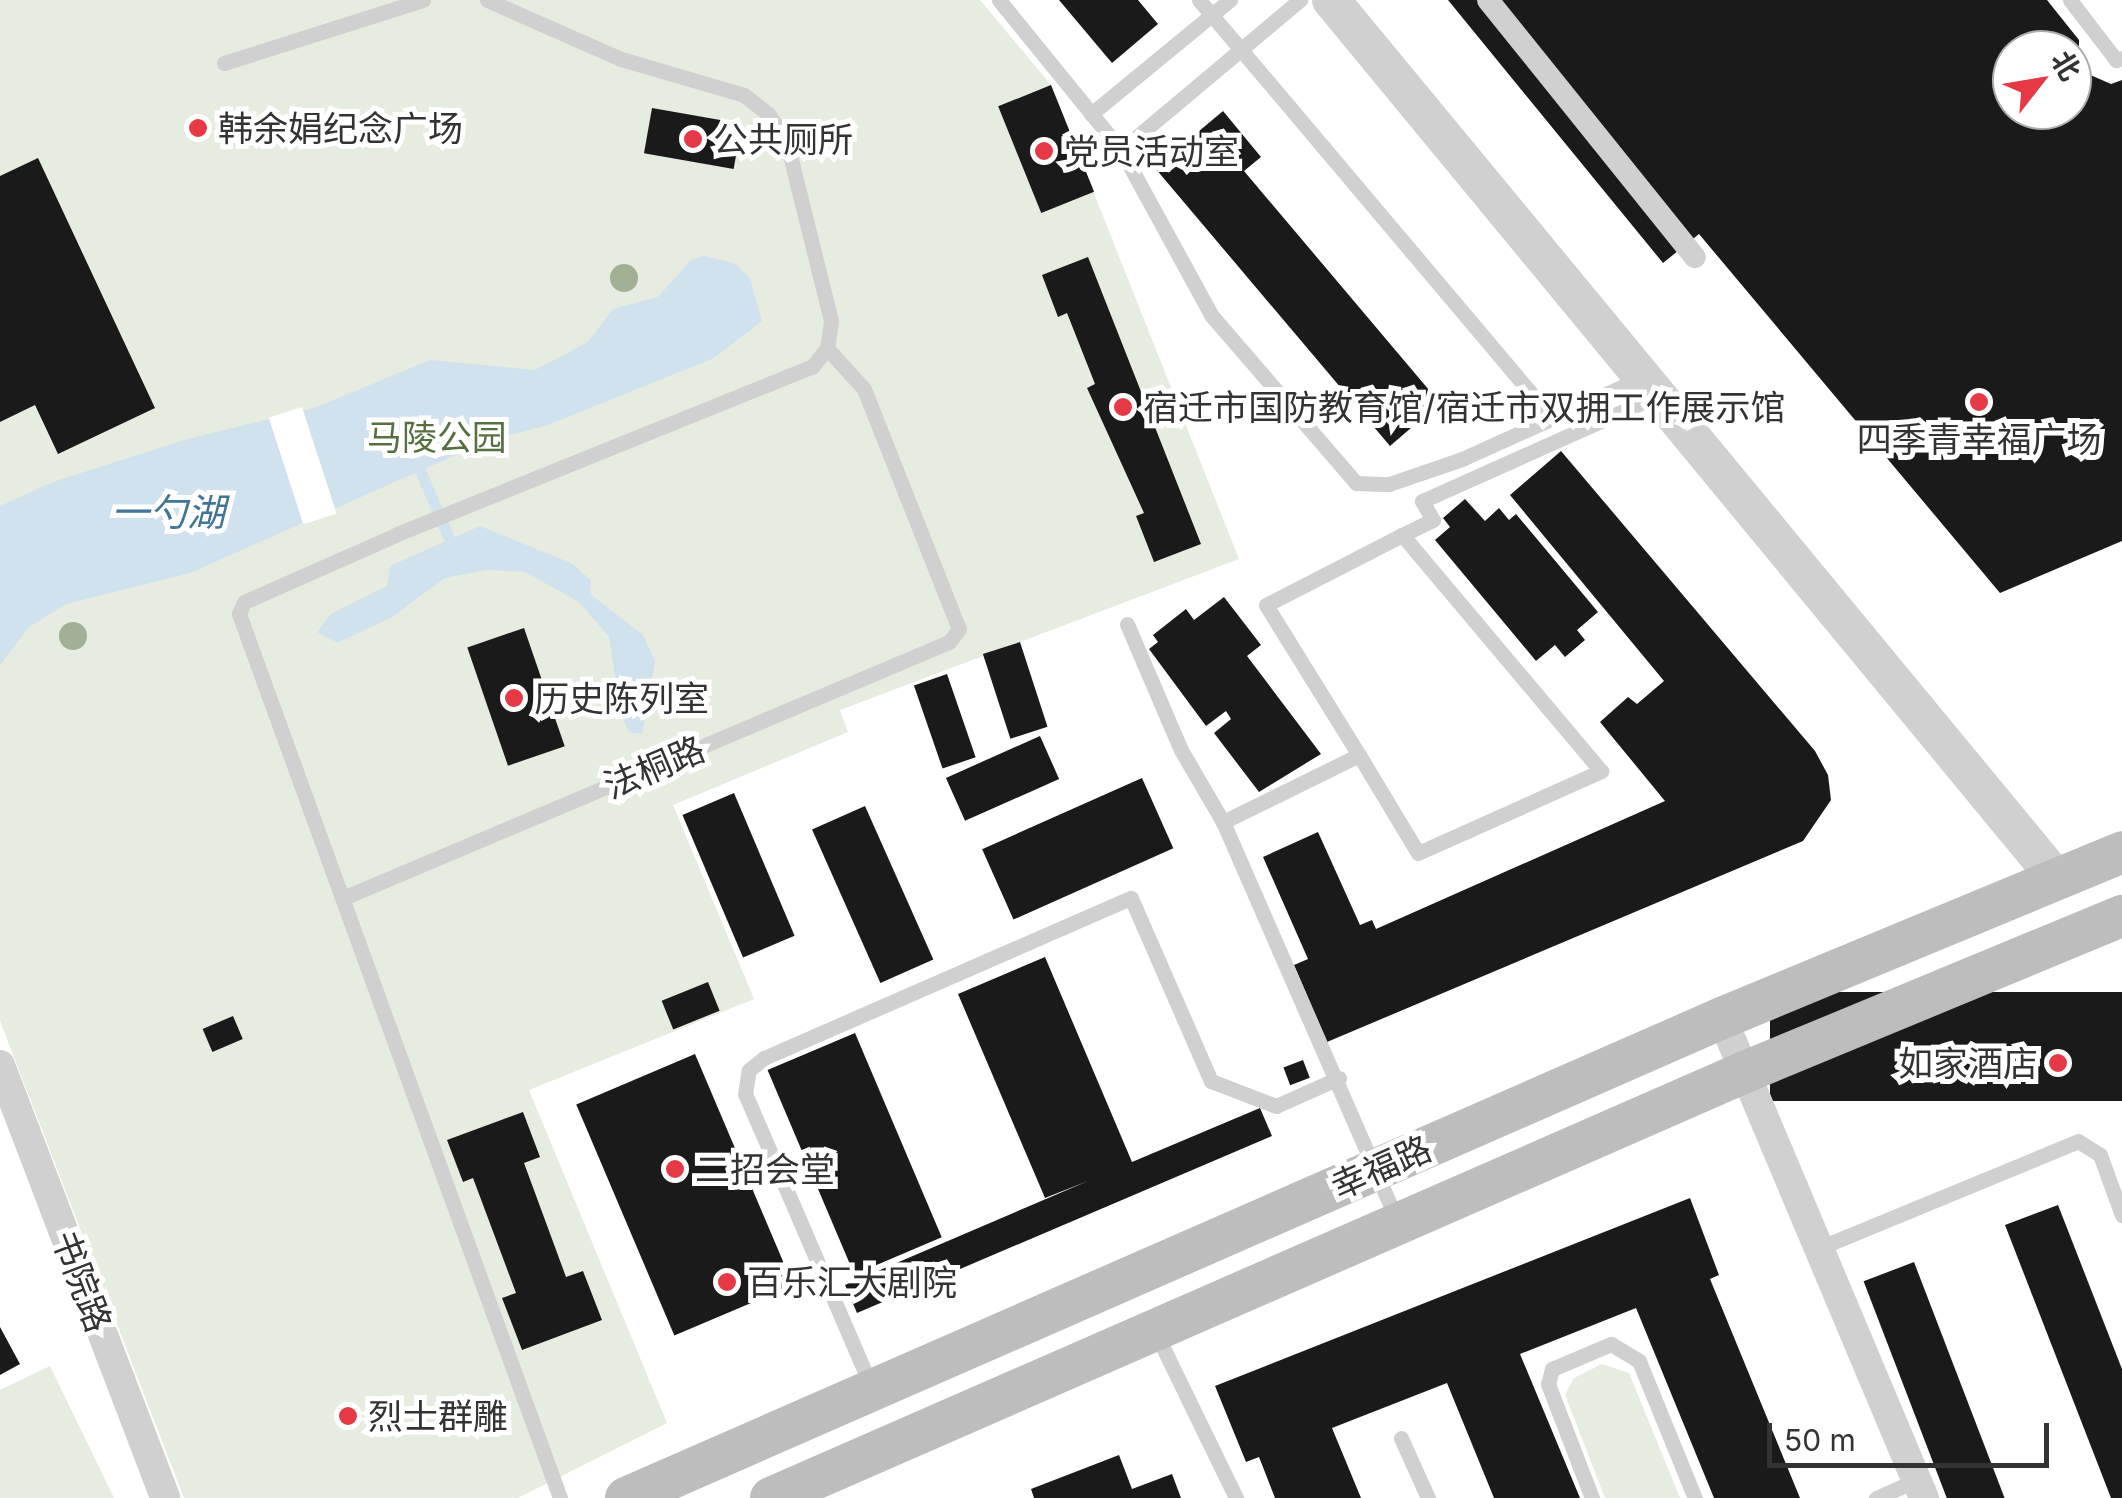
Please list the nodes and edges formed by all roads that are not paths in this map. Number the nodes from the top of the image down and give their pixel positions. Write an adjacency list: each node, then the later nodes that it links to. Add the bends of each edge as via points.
1 (423, 0): 13 (lane)
2 (486, 0): 17 (lane, via 622,60 744,95 768,114 786,139 831,321)
3 (999, 0): 14 (lane)
4 (1199, 0): 10 (lane)
5 (1230, 0): 10 (lane)
6 (1300, 0): 11 (lane)
7 (1331, 0): 18 (street)
8 (1488, 0): 16 (street)
9 (2070, 0): 12 (lane, via 2116,60)
10 (1212, 16): 11 (lane); 14 (lane)
11 (1241, 50): 15 (lane); 19 (lane)
12 (2122, 58)
13 (224, 63)
14 (1092, 114): 15 (lane)
15 (1121, 150): 19 (lane, via 1212,316 1356,483 1389,484)
16 (1695, 257)
17 (827, 348): 26 (lane, via 813,366 244,602 239,614); 26 (lane, 法桐路, via 864,389 959,629 949,642)
18 (1651, 386): 19 (lane); 20 (lane, via 1422,502 1433,520); 25 (street)
19 (1552, 418)
20 (1402, 535): 22 (lane, via 1266,604); 22 (lane, via 1601,772 1418,853)
21 (1127, 624): 23 (lane, via 1180,750)
22 (1359, 755): 23 (lane)
23 (1223, 822): 31 (lane)
24 (2122, 852): 25 (main road, 幸福路)
25 (2056, 878): 28 (main road, 幸福路)
26 (342, 898): 43 (lane)
27 (2122, 916): 30 (main road, 幸福路)
28 (1722, 1018): 30 (street); 32 (main road, 幸福路)
29 (0, 1064): 42 (street, 书院路)
30 (1745, 1072): 34 (main road, 幸福路); 35 (street)
31 (1338, 1078): 32 (lane); 37 (lane, via 1276,1106 1211,1081 1132,898 764,1058 749,1070 745,1094)
32 (1376, 1169): 34 (lane); 37 (main road, 幸福路)
33 (2122, 1214): 35 (lane, via 2100,1155 2078,1140)
34 (1400, 1226): 36 (main road, 幸福路)
35 (1819, 1248): 40 (street)
36 (1155, 1332): 39 (main road, 幸福路); 45 (lane)
37 (872, 1390): 41 (main road, 幸福路)
38 (1402, 1438): 46 (lane)
39 (803, 1488): 44 (main road, 幸福路)
40 (1921, 1489): 49 (lane)
41 (638, 1495)
42 (164, 1498)
43 (560, 1498)
44 (771, 1498)
45 (1236, 1498)
46 (1428, 1498)
47 (1592, 1498): 48 (lane, via 1548,1384 1552,1370 1566,1361 1611,1344 1639,1361)
48 (1695, 1498)
49 (1876, 1498)

